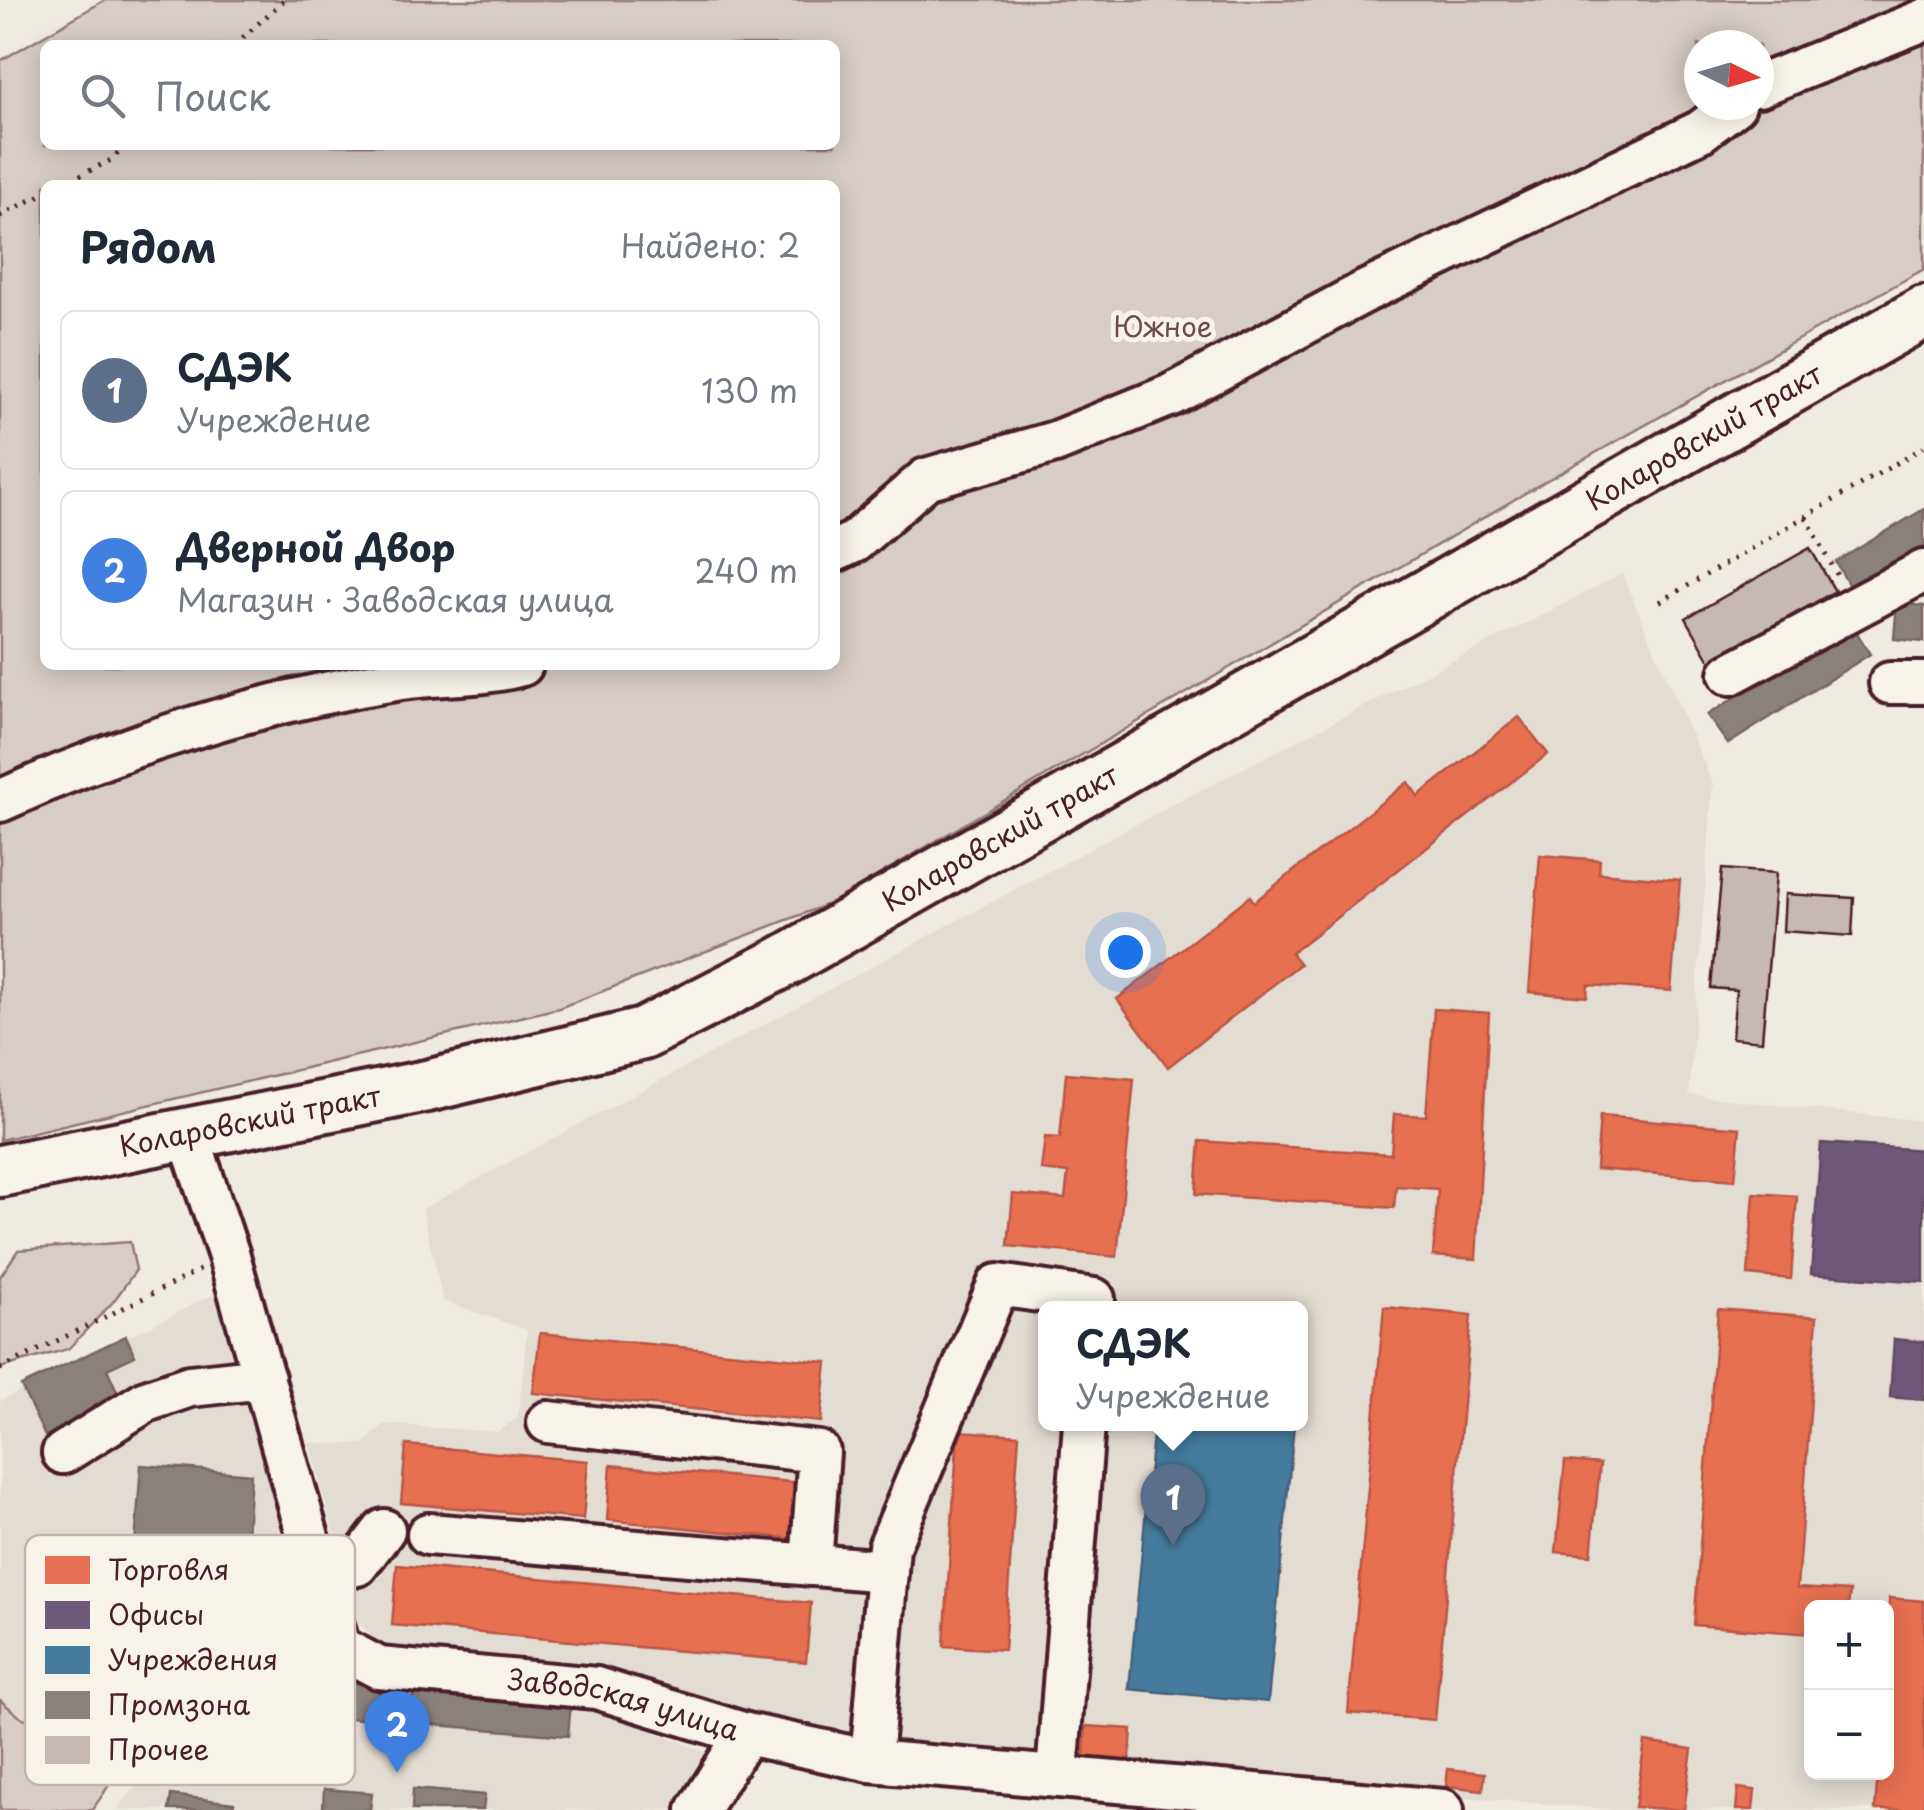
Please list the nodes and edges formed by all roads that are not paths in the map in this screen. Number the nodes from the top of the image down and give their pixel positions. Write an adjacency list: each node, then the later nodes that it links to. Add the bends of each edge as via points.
1 (1924, 20): 2 (street)
2 (1774, 80)
3 (1715, 120): 5 (street, via 1171,395 1055,442 926,479)
4 (1924, 312): 10 (main road, Коларовский тракт, via 783,962 643,1034)
5 (840, 549)
6 (1920, 582): 8 (street, via 1854,608)
7 (479, 670): 9 (street, via 401,679 216,722 72,768)
8 (1730, 674)
9 (0, 802)
10 (188, 1134): 11 (main road, Коларовский тракт); 13 (street)
11 (0, 1171)
12 (1094, 1301): 22 (street, via 998,1285 889,1548)
13 (264, 1378): 16 (street, via 190,1386 146,1401); 19 (street)
14 (548, 1422): 21 (street, via 819,1452)
15 (1083, 1431): 26 (street)
16 (62, 1452)
17 (384, 1530): 20 (street)
18 (428, 1534): 21 (street)
19 (308, 1535)
20 (355, 1565)
21 (811, 1565): 22 (street)
22 (887, 1571): 25 (street)
23 (355, 1655): 24 (street, Заводская улица, via 379,1668 596,1688)
24 (746, 1734): 25 (street, Заводская улица); 27 (street)
25 (871, 1761): 26 (street, Заводская улица)
26 (1057, 1775): 28 (street, Заводская улица)
27 (698, 1810)
28 (1443, 1810)

